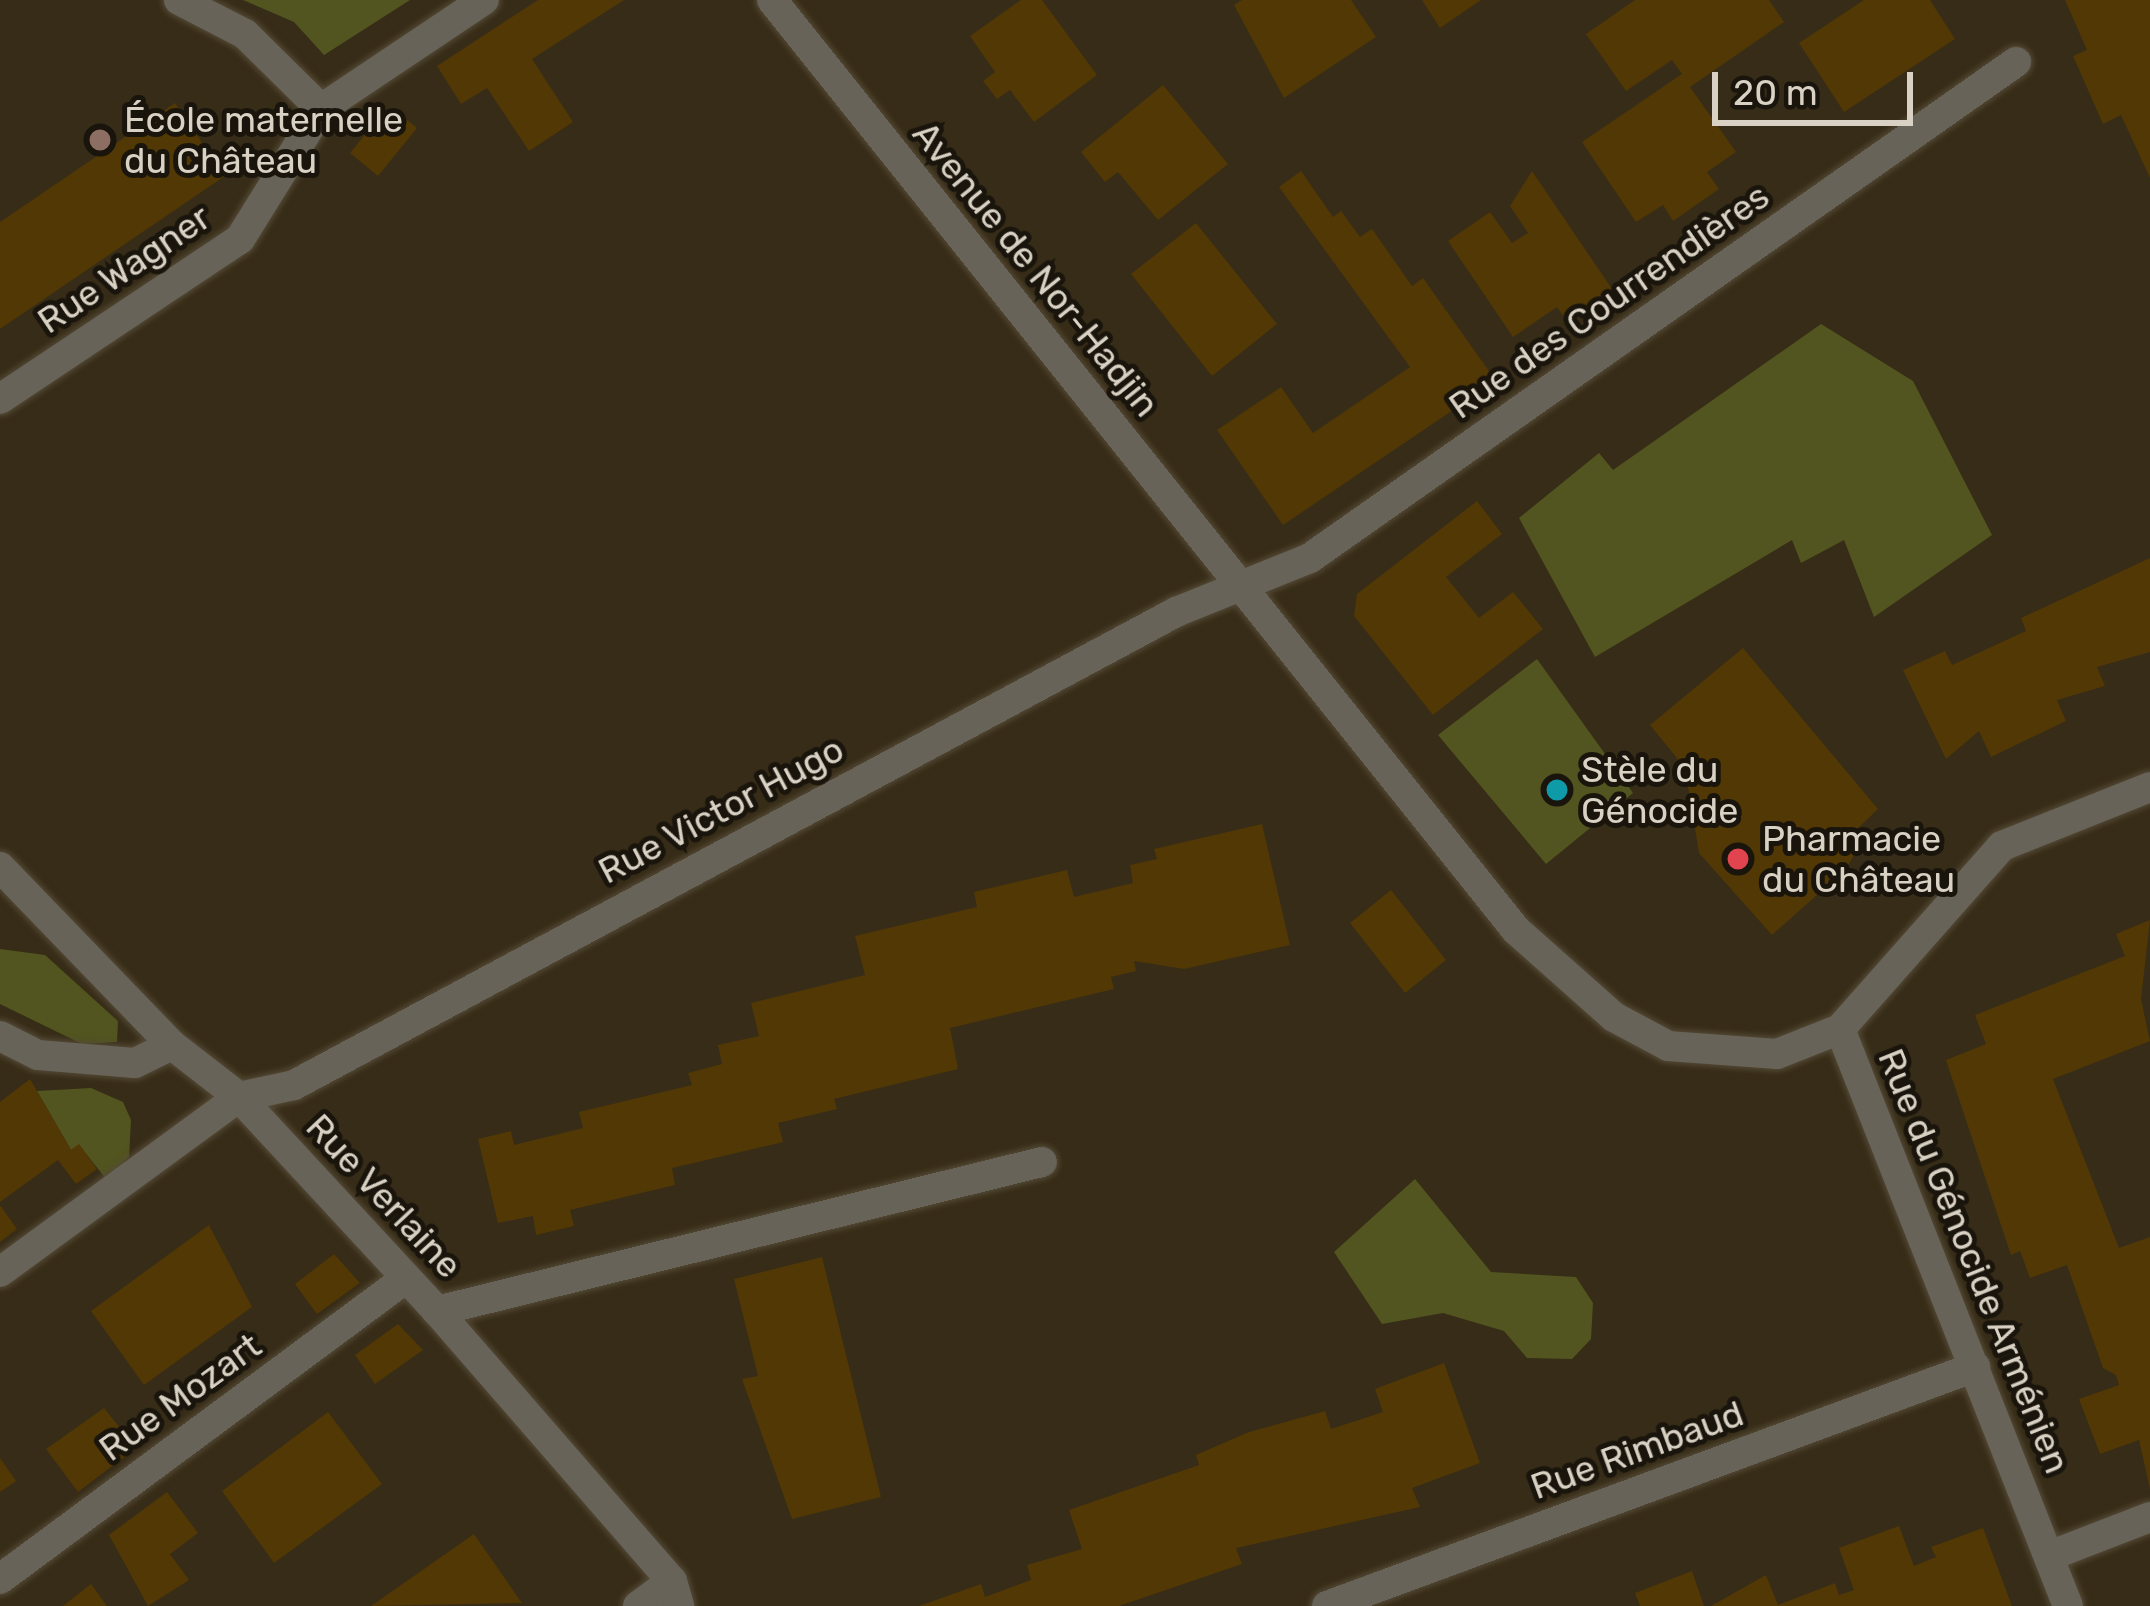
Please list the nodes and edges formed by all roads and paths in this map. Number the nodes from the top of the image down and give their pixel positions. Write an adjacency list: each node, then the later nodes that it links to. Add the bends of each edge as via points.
1 (179, 0): 5 (street, via 245,34)
2 (484, 0): 5 (street, Rue Wagner)
3 (772, 0): 7 (street, Avenue de Nor-Hadjin)
4 (2016, 62): 7 (street, Rue des Courrendières, via 1310,558)
5 (321, 109): 6 (street, Rue Wagner, via 240,239)
6 (0, 399)
7 (1239, 588): 10 (street, Rue du Génocide Arménien, via 1516,930 1614,1017 1668,1046 1715,1052 1777,1054); 13 (street, Rue Victor Hugo, via 294,1084)
8 (2150, 787): 10 (street, via 2002,846)
9 (0, 867): 12 (street, Rue Verlaine)
10 (1840, 1029): 18 (street, Rue du Génocide Arménien)
11 (0, 1036): 12 (street, via 38,1054 135,1064)
12 (172, 1045): 13 (street, Rue Verlaine)
13 (239, 1097): 15 (street); 16 (street, Rue Verlaine)
14 (1042, 1162): 17 (street)
15 (0, 1272)
16 (406, 1279): 17 (street, Rue Verlaine); 21 (street, Rue Mozart)
17 (437, 1311): 22 (street, Rue Verlaine)
18 (1975, 1367): 20 (street, Rue du Génocide Arménien); 24 (street, Rue Rimbaud)
19 (2150, 1517): 20 (street)
20 (2049, 1556): 25 (street, Rue du Génocide Arménien)
21 (0, 1579)
22 (675, 1594): 23 (street)
23 (638, 1606)
24 (1327, 1606)
25 (2068, 1606)

